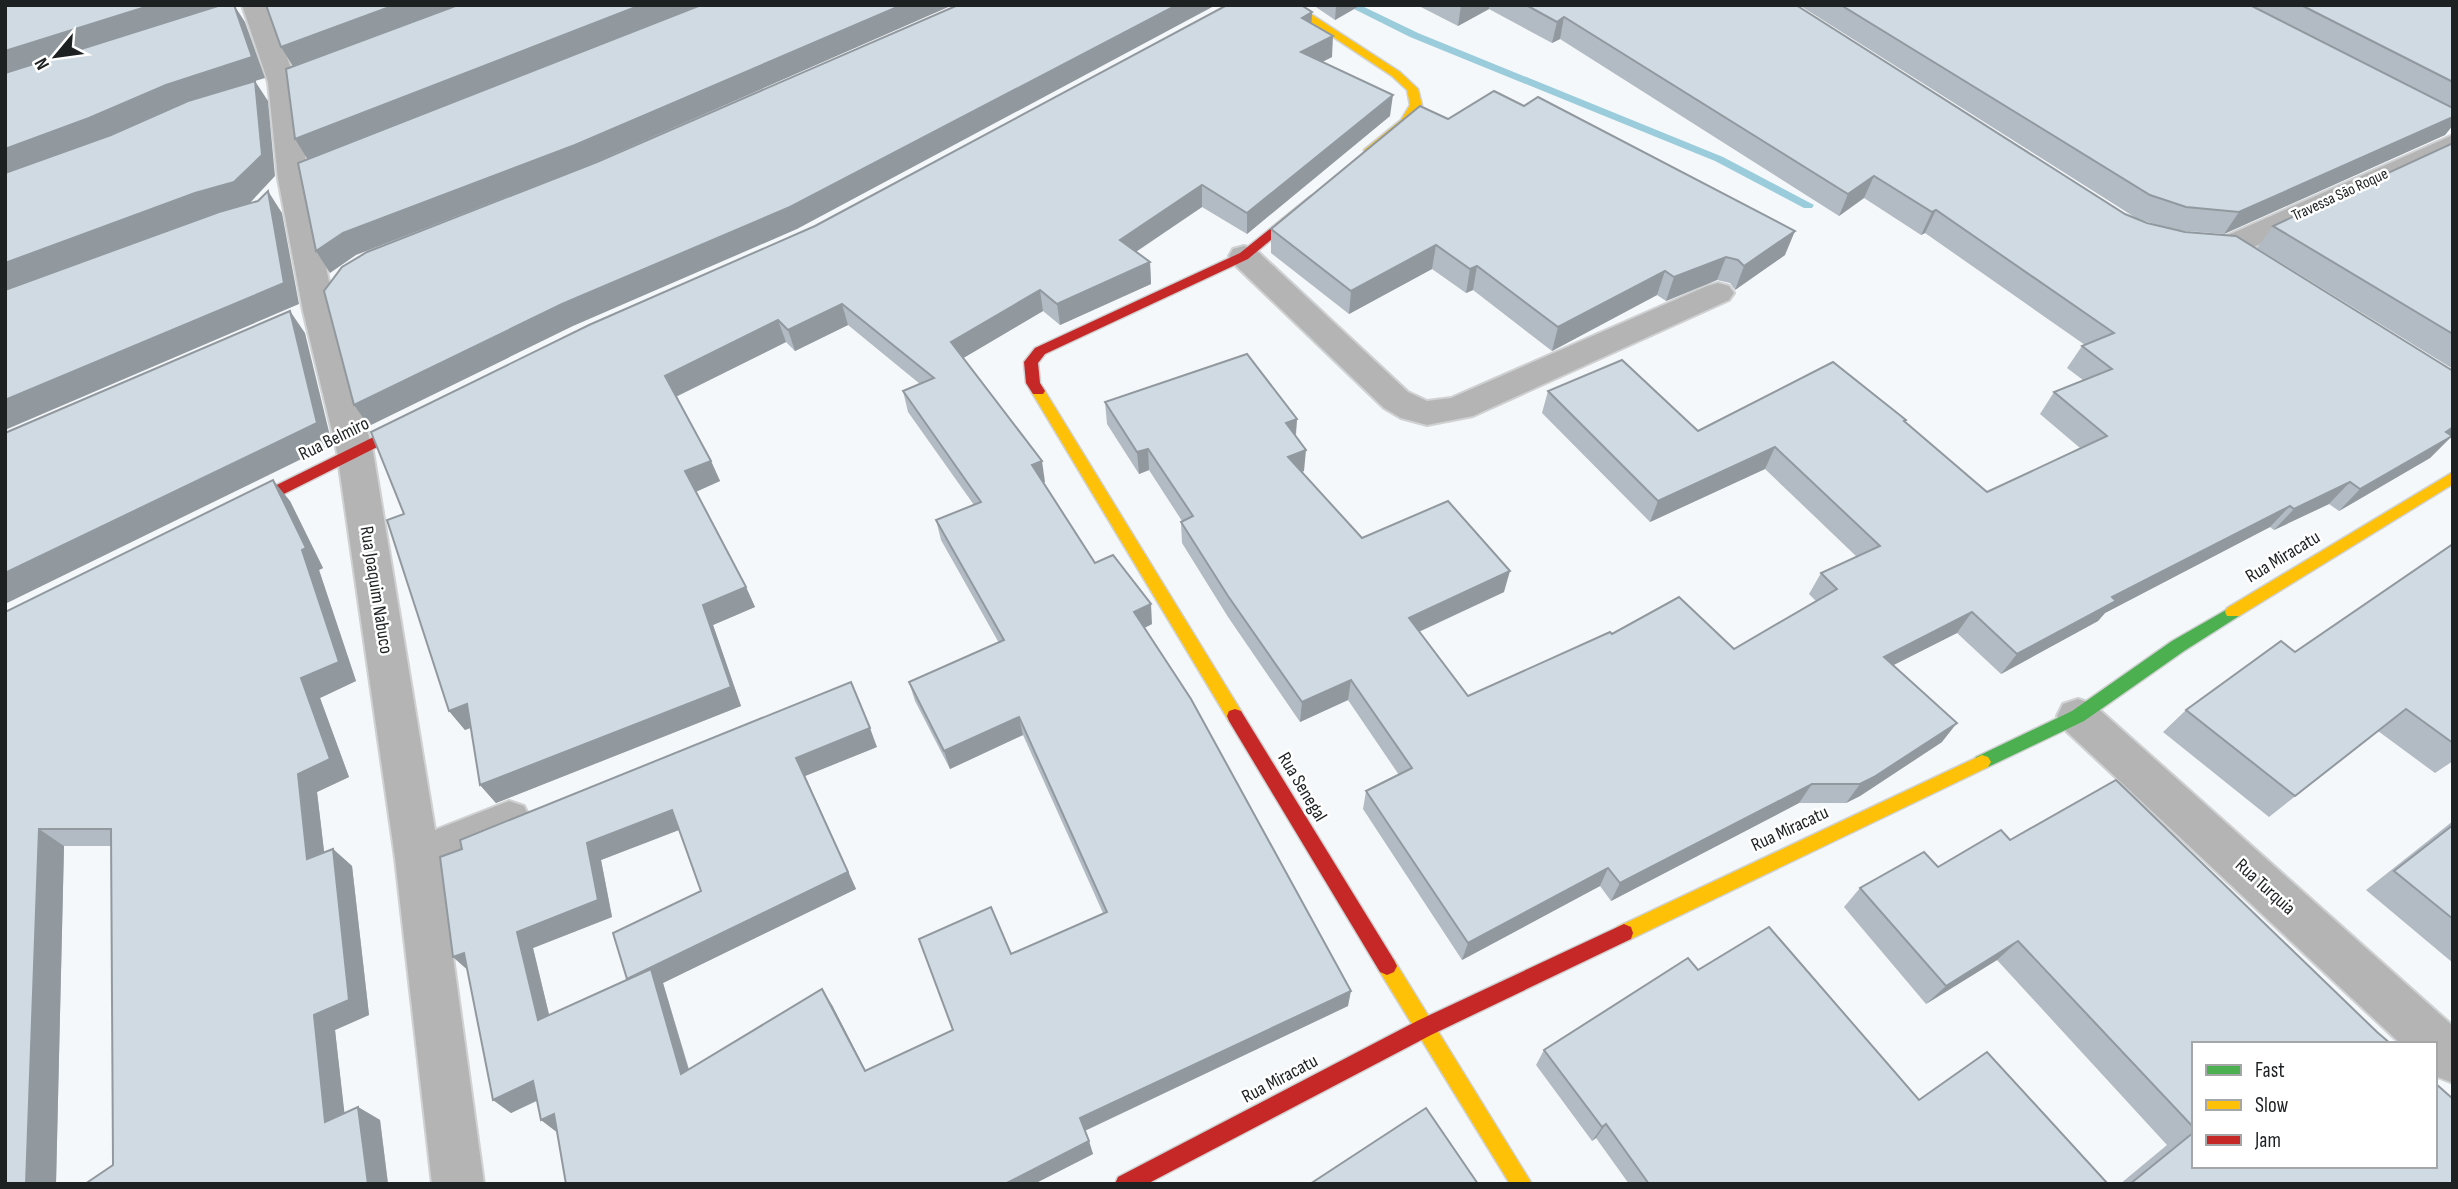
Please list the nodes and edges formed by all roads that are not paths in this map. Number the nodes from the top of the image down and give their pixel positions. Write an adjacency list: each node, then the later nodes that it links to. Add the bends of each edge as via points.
1 (1290, 5): 4 (street, via 1412,89 1416,105 1405,122)
2 (252, 9): 10 (street, Rua Joaquim Nabuco, via 284,82)
3 (2449, 130): 6 (street, Travessa São Roque, via 2240,254)
4 (1362, 158)
5 (1319, 194): 7 (street, Rua Senegal)
6 (2197, 246)
7 (1244, 256): 9 (street, via 1396,400 1413,412 1431,415 1461,407); 18 (street, Rua Senegal, via 1040,351 1031,362 1033,383)
8 (343, 279): 10 (street)
9 (1718, 293)
10 (307, 316): 12 (street, Rua Joaquim Nabuco)
11 (440, 410): 12 (street, Rua Belmiro)
12 (355, 452): 14 (street, Rua Belmiro); 17 (street, Rua Joaquim Nabuco)
13 (2453, 477): 15 (street, Rua Miracatu, via 2178,646)
14 (218, 520)
15 (2078, 716): 18 (street, Rua Miracatu); 19 (street, Rua Turquia)
16 (544, 807): 17 (street)
17 (417, 858): 22 (street, Rua Joaquim Nabuco)
18 (1424, 1027): 23 (street, Rua Miracatu); 24 (street, Rua Senegal)
19 (2434, 1042)
20 (2437, 1044): 21 (street, Rua Turquia)
21 (2453, 1059)
22 (458, 1184)
23 (1125, 1184)
24 (1522, 1184)

